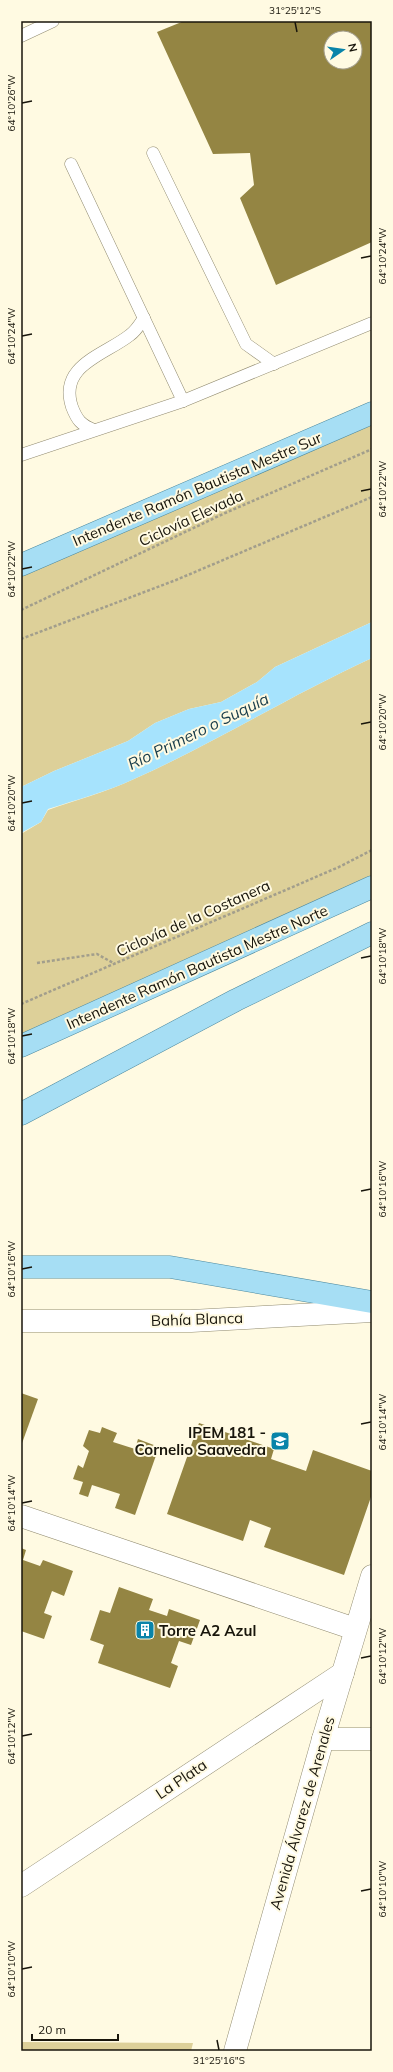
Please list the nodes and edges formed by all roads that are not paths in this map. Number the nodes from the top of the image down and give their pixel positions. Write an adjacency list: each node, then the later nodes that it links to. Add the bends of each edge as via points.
1 (53, 21): 2 (lane)
2 (21, 36)
3 (153, 153): 7 (lane, via 246,344)
4 (71, 164): 5 (lane)
5 (144, 318): 8 (lane); 10 (lane, via 132,334 87,362 70,380 69,393 79,423)
6 (372, 323): 7 (lane)
7 (274, 364): 8 (lane)
8 (183, 401): 10 (lane)
9 (372, 413): 12 (main road, Intendente Ramón Bautista Mestre Sur)
10 (94, 430): 11 (lane)
11 (21, 455)
12 (21, 565)
13 (372, 887): 15 (main road, Intendente Ramón Bautista Mestre Norte)
14 (372, 932): 16 (main road, via 236,1000)
15 (21, 1046)
16 (21, 1114)
17 (21, 1267): 18 (main road, via 170,1267)
18 (372, 1302)
19 (372, 1311): 20 (street, Bahía Blanca, via 191,1321)
20 (21, 1321)
21 (21, 1516): 23 (street)
22 (372, 1576): 23 (street, Avenida Álvarez de Arenales)
23 (355, 1629): 24 (street, Avenida Álvarez de Arenales)
24 (343, 1673): 25 (street, Avenida Álvarez de Arenales); 27 (street, La Plata)
25 (323, 1739): 26 (street); 28 (street, Avenida Álvarez de Arenales)
26 (372, 1739)
27 (21, 1886)
28 (236, 2051)

